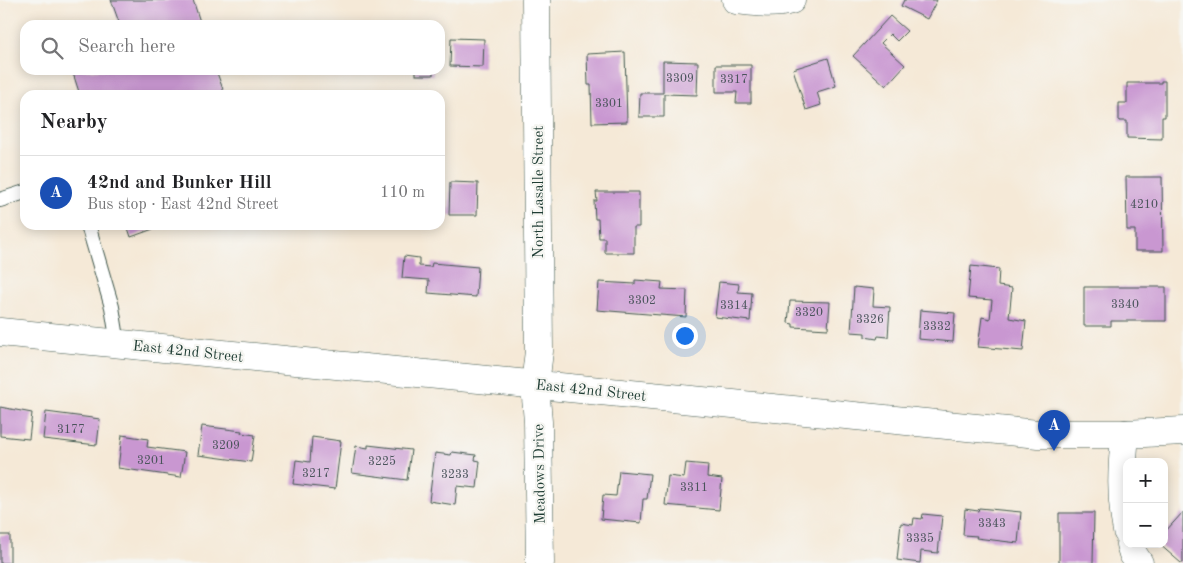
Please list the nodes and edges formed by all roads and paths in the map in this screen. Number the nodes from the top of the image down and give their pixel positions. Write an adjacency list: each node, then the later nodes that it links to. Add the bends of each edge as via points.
1 (536, 0): 9 (street, North Lasalle Street, via 539,351)
2 (736, 0): 3 (street, via 768,3)
3 (791, 0)
4 (20, 194): 5 (lane)
5 (0, 200)
6 (89, 230): 8 (lane, via 112,307)
7 (0, 332): 8 (street, East 42nd Street)
8 (118, 344): 9 (street, East 42nd Street)
9 (535, 385): 11 (street, East 42nd Street, via 1038,434); 14 (street, Meadows Drive)
10 (1183, 431): 11 (street, East 42nd Street)
11 (1125, 434): 12 (street, via 1121,486)
12 (1123, 509)
13 (1131, 548): 15 (street)
14 (540, 563)
15 (1139, 563)

